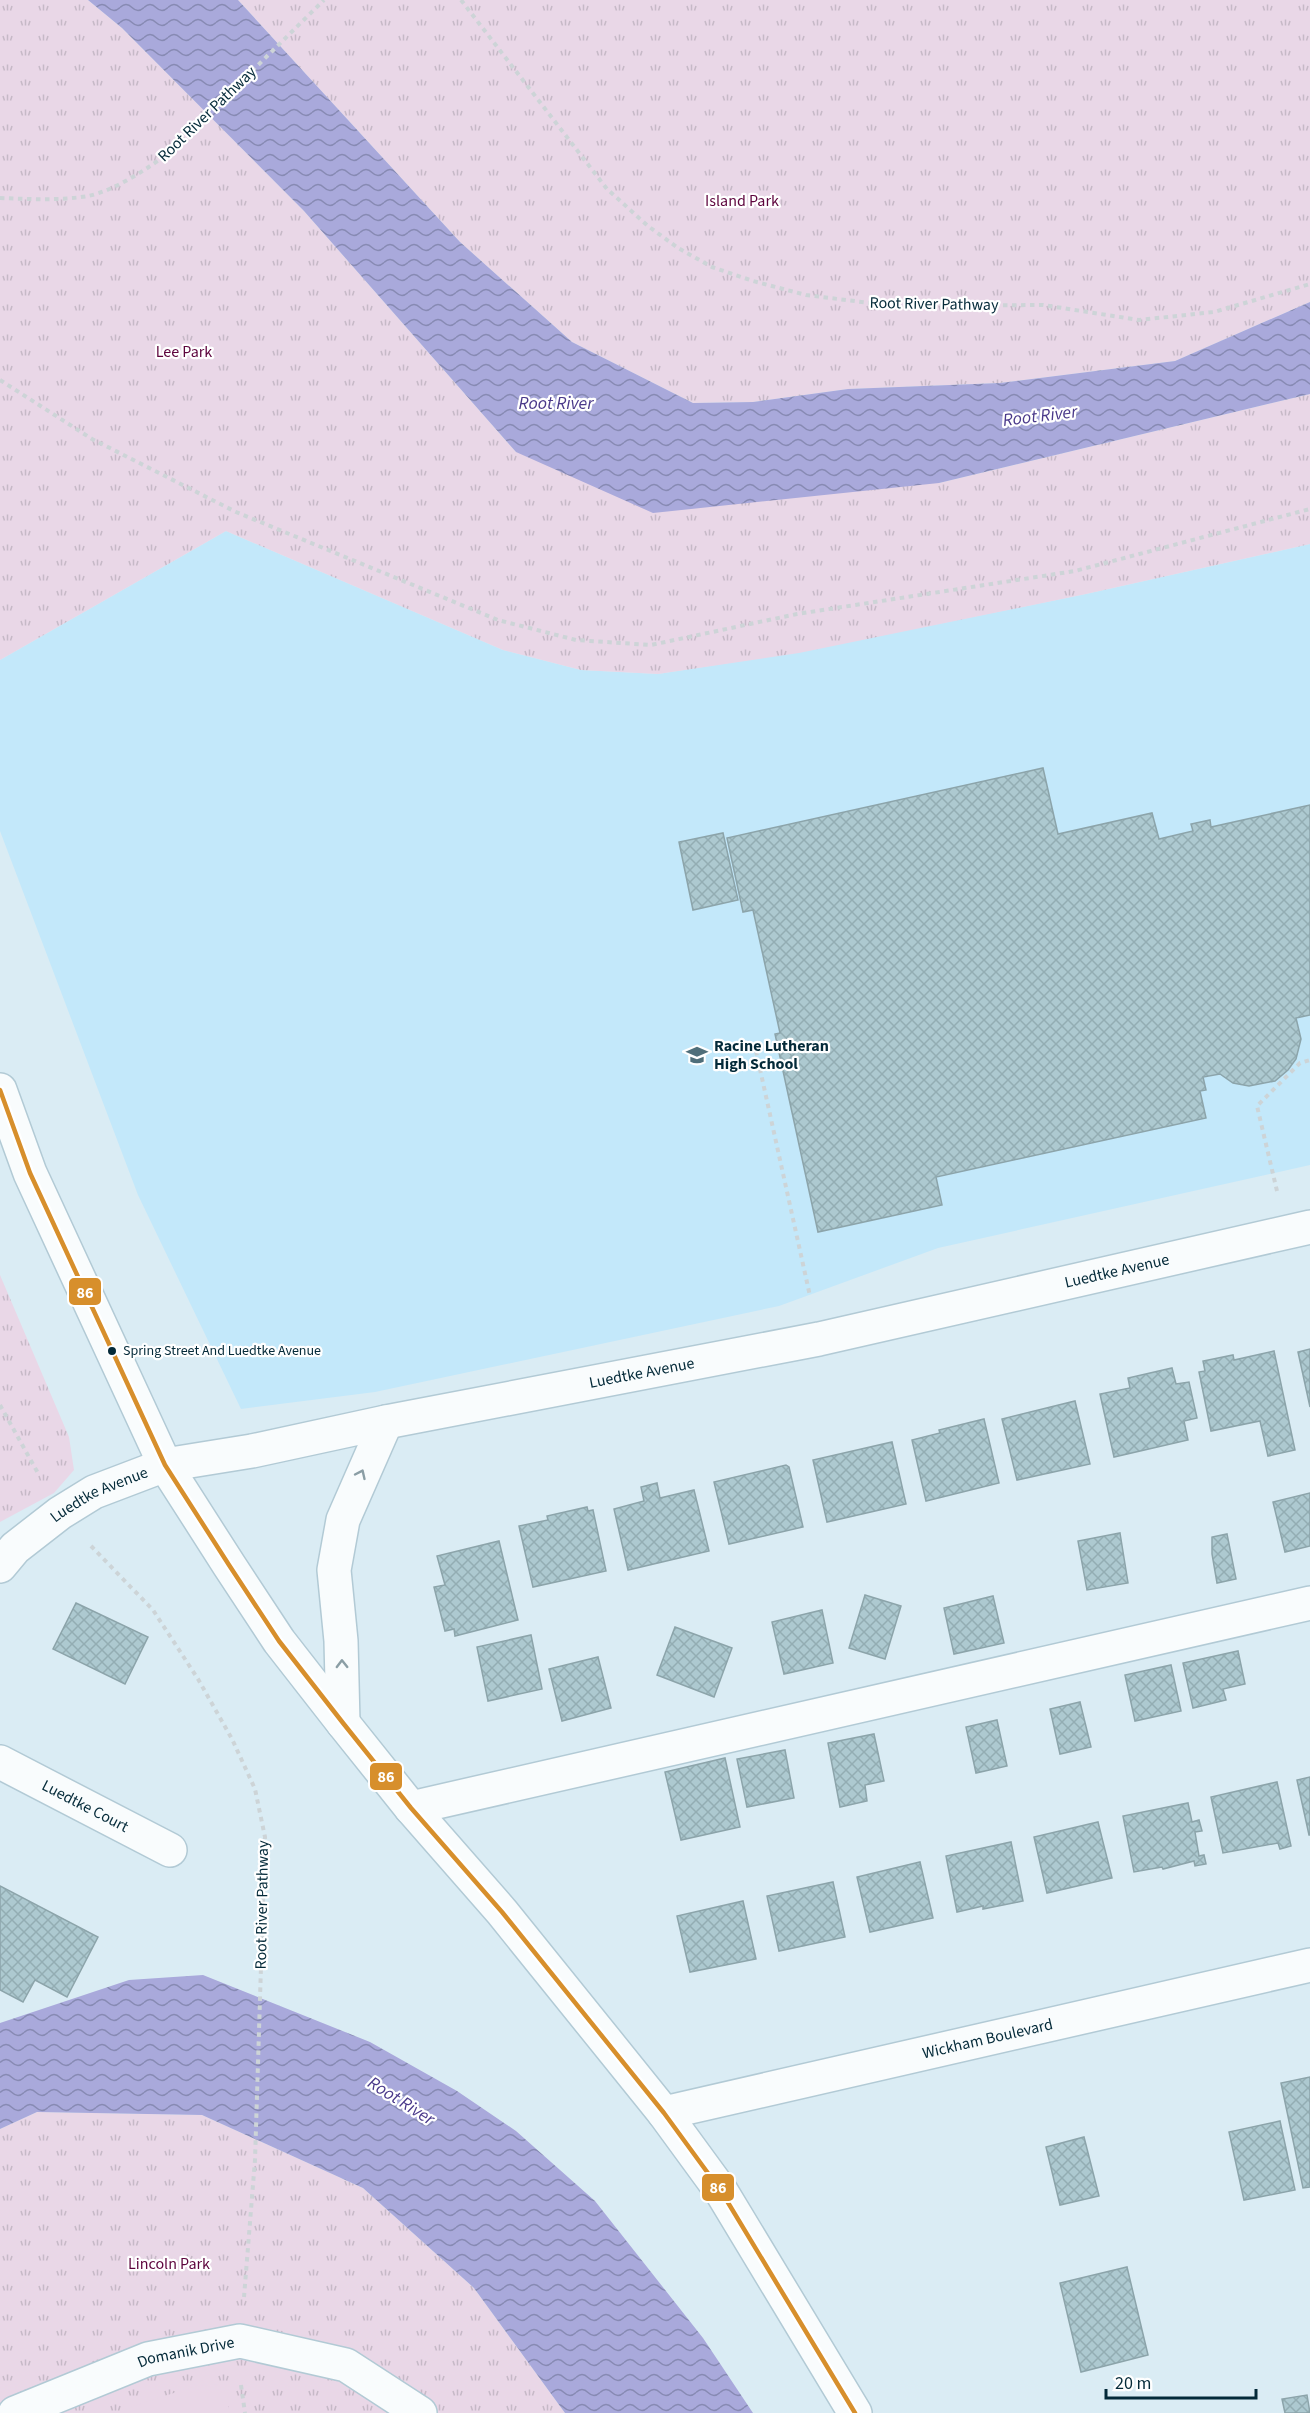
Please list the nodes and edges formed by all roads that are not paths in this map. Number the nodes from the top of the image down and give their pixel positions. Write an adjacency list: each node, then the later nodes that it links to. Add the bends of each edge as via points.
1 (0, 1090): 4 (street, via 30,1173)
2 (1298, 1230): 3 (street, Luedtke Avenue, via 819,1339)
3 (386, 1422): 4 (street, Luedtke Avenue); 7 (street, one-way to 3, via 334,1570 343,1520)
4 (165, 1465): 5 (street, Luedtke Avenue, via 94,1492 15,1548); 7 (street, via 279,1641)
5 (0, 1566)
6 (1310, 1603): 9 (street)
7 (343, 1723): 9 (street)
8 (0, 1762): 10 (street, Luedtke Court)
9 (411, 1808): 12 (street, via 509,1921)
10 (170, 1851)
11 (1310, 1965): 12 (street, Wickham Boulevard)
12 (664, 2113): 15 (street, via 721,2191)
13 (15, 2413): 14 (street, Domanik Drive, via 148,2359 240,2341 346,2365)
14 (420, 2413)
15 (855, 2413)

